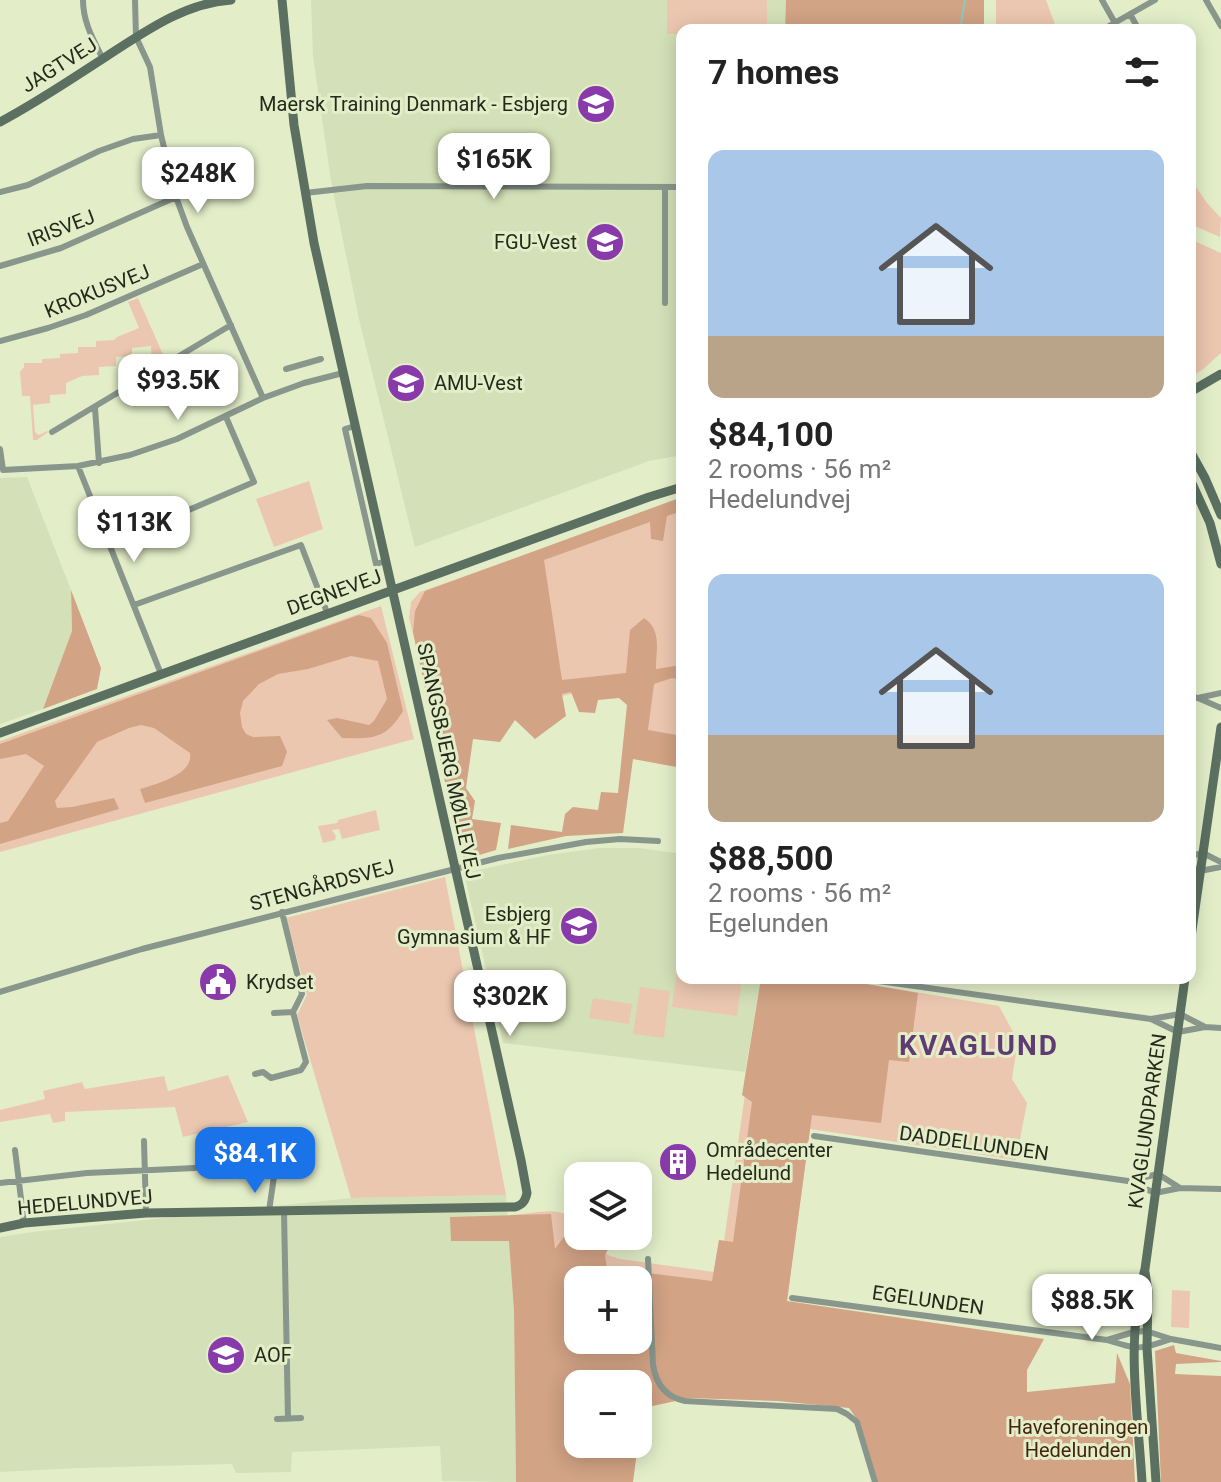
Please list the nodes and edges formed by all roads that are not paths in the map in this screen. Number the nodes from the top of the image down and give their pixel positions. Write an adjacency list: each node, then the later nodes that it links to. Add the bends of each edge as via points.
1 (83, 0): 13 (street, via 86,24)
2 (135, 0): 12 (street)
3 (231, 0): 12 (street, JAGTVEJ, via 192,8)
4 (282, 0): 19 (street, SPANGSBJERG MØLLEVEJ)
5 (1102, 0): 9 (street)
6 (1155, 0): 8 (street)
7 (1206, 0): 11 (street)
8 (1130, 14): 9 (street); 10 (street)
9 (1115, 23)
10 (1136, 24)
11 (1221, 26)
12 (136, 37): 13 (street, JAGTVEJ); 15 (street, via 150,67)
13 (103, 59): 14 (street, JAGTVEJ)
14 (2, 118)
15 (161, 135): 18 (street, via 99,151 28,185); 20 (street)
16 (665, 187): 17 (street); 19 (street, via 367,186); 23 (street)
17 (676, 187)
18 (0, 192)
19 (305, 193): 29 (street, SPANGSBJERG MØLLEVEJ)
20 (176, 197): 21 (street); 22 (street, IRISVEJ, via 61,248)
21 (203, 264): 24 (street); 25 (street, KROKUSVEJ, via 86,315)
22 (0, 266)
23 (665, 303)
24 (231, 325): 33 (street); 34 (street)
25 (0, 341)
26 (321, 359): 27 (street)
27 (298, 366): 28 (street); 31 (street)
28 (286, 369)
29 (343, 373): 31 (street); 46 (street, SPANGSBJERG MØLLEVEJ)
30 (1221, 374): 32 (street)
31 (304, 383): 33 (street)
32 (1196, 389)
33 (263, 398): 35 (street)
34 (95, 408): 36 (street); 39 (street)
35 (226, 417): 39 (street); 44 (street, via 254,482)
36 (52, 432)
37 (0, 449): 40 (street, via 3,470)
38 (1196, 462): 43 (street)
39 (99, 463): 40 (street)
40 (78, 466): 44 (street)
41 (676, 489): 46 (street, DEGNEVEJ)
42 (1196, 492): 45 (street)
43 (1221, 515)
44 (108, 540): 47 (street)
45 (1221, 564)
46 (393, 590): 48 (street, DEGNEVEJ); 60 (street, SPANGSBJERG MØLLEVEJ)
47 (134, 605): 48 (street, via 301,545); 49 (street)
48 (328, 615): 49 (street, DEGNEVEJ)
49 (161, 674): 55 (street, DEGNEVEJ)
50 (1221, 693): 51 (street)
51 (1196, 697)
52 (1196, 698): 53 (street)
53 (1221, 708)
54 (1221, 727): 57 (street)
55 (0, 733)
56 (658, 841): 60 (street, STENGÅRDSVEJ, via 586,842)
57 (1203, 853): 58 (street); 59 (street); 62 (street)
58 (1196, 855)
59 (1221, 865): 62 (street)
60 (454, 868): 64 (street, STENGÅRDSVEJ); 90 (street, SPANGSBJERG MØLLEVEJ, via 521,1160)
61 (1196, 869): 62 (street)
62 (1200, 871): 63 (street)
63 (1196, 900)
64 (282, 912): 67 (street, STENGÅRDSVEJ); 68 (street, via 302,994)
65 (900, 984): 71 (street)
66 (1184, 984): 70 (street, KVAGLUNDPARKEN)
67 (0, 992)
68 (293, 1012): 69 (street); 75 (street, via 306,1062 301,1070 271,1078)
69 (274, 1013)
70 (1180, 1014): 71 (street); 72 (street); 74 (street, KVAGLUNDPARKEN)
71 (1151, 1019): 74 (street)
72 (1205, 1027): 73 (street); 74 (street)
73 (1221, 1028)
74 (1178, 1032): 83 (street, KVAGLUNDPARKEN)
75 (255, 1074)
76 (814, 1136): 85 (street, DADDELLUNDEN)
77 (144, 1141): 82 (street)
78 (15, 1150): 84 (street)
79 (242, 1163): 80 (street)
80 (276, 1164): 80 (street, via 280,1135 303,1139 299,1164); 91 (street)
81 (195, 1168): 82 (street)
82 (145, 1170): 84 (street); 93 (street)
83 (1158, 1174): 85 (street, DADDELLUNDEN); 87 (street); 89 (street, KVAGLUNDPARKEN)
84 (19, 1180): 86 (street); 94 (street)
85 (1128, 1181): 89 (street, DADDELLUNDEN)
86 (0, 1183)
87 (1180, 1188): 88 (street); 89 (street)
88 (1221, 1189)
89 (1155, 1193): 97 (street, KVAGLUNDPARKEN)
90 (524, 1203): 92 (street, HEDELUNDVEJ)
91 (269, 1211): 92 (street, HEDELUNDVEJ); 93 (street, HEDELUNDVEJ)
92 (284, 1211): 108 (street)
93 (146, 1213): 94 (street, HEDELUNDVEJ)
94 (24, 1223): 95 (street, HEDELUNDVEJ)
95 (0, 1228)
96 (648, 1259): 109 (street, via 653,1365 662,1389 685,1401 837,1409 857,1422)
97 (1145, 1269): 99 (street, KVAGLUNDPARKEN); 100 (street, KVAGLUNDPARKEN)
98 (792, 1298): 102 (street, EGELUNDEN)
99 (1146, 1331): 100 (street, EGELUNDEN); 101 (street); 103 (street, KVAGLUNDPARKEN)
100 (1134, 1332): 102 (street, EGELUNDEN); 105 (street, KVAGLUNDPARKEN)
101 (1171, 1339): 103 (street, EGELUNDEN); 104 (street)
102 (1107, 1340): 105 (street, EGELUNDEN)
103 (1147, 1348): 105 (street, EGELUNDEN); 111 (street, KVAGLUNDPARKEN)
104 (1221, 1348)
105 (1134, 1349): 110 (street, KVAGLUNDPARKEN)
106 (301, 1418): 108 (street)
107 (277, 1419): 108 (street)
108 (288, 1419)
109 (875, 1482)
110 (1142, 1482)
111 (1156, 1482)

